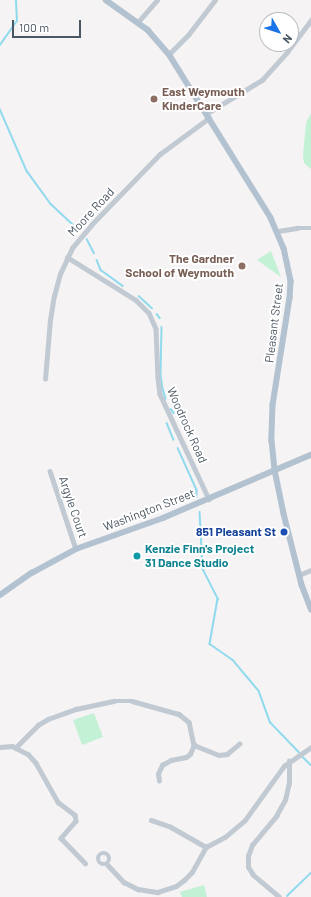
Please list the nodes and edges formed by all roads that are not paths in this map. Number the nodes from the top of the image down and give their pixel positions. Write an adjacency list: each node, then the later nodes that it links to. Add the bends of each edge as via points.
1 (106, 0): 5 (main road, Pleasant Street)
2 (157, 0): 5 (street)
3 (215, 0): 6 (street, via 188,35)
4 (311, 20): 7 (street, Moore Road, via 262,80)
5 (138, 22): 6 (main road, Pleasant Street)
6 (169, 54): 7 (main road, Pleasant Street)
7 (208, 116): 9 (main road, Pleasant Street); 10 (street, Moore Road, via 160,154 83,234)
8 (311, 228): 9 (street)
9 (278, 231): 13 (main road, Pleasant Street, via 288,261 290,281 289,309 272,417)
10 (67, 258): 11 (street, Moore Road, via 53,302); 15 (street, Woodrock Road, via 136,300 149,313 156,329 160,394)
11 (46, 379)
12 (311, 454): 13 (main road, Washington Street)
13 (275, 470): 15 (main road, Washington Street); 18 (main road, Pleasant Street)
14 (50, 471): 16 (street, Argyle Court)
15 (209, 499): 16 (main road, Washington Street)
16 (76, 549): 19 (main road, Washington Street, via 32,573)
17 (311, 570): 18 (street)
18 (299, 575): 20 (main road, Pleasant Street)
19 (0, 595)
20 (311, 609)
21 (239, 744): 22 (street, via 226,754 219,755)
22 (194, 745): 24 (street, via 189,722 179,714 120,700 53,716 38,725); 27 (street, via 186,757 162,765 158,774)
23 (0, 747): 24 (street)
24 (16, 747): 30 (street, via 30,756 58,802 76,816 76,821 61,838)
25 (311, 747): 26 (street)
26 (289, 761): 29 (street, via 245,820 225,837); 32 (street, via 289,783 285,800 276,816 252,845 248,856 248,867 253,875)
27 (159, 781)
28 (151, 820): 29 (street, via 171,827)
29 (206, 847): 31 (street, via 184,880 164,891 133,887)
30 (85, 863)
31 (107, 864)
32 (279, 897)

